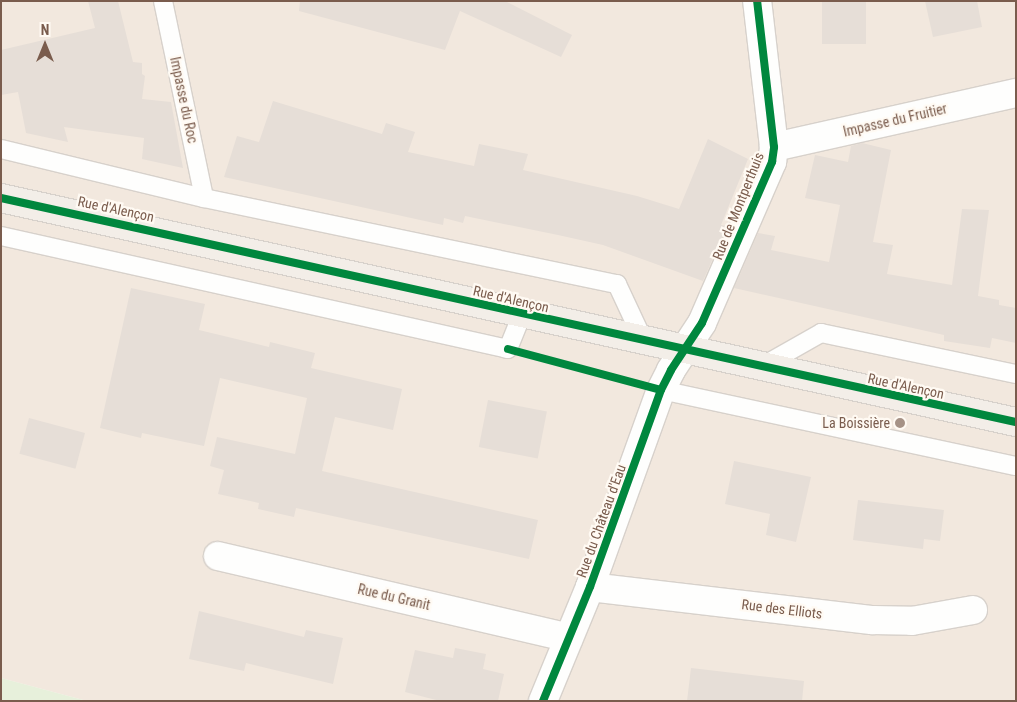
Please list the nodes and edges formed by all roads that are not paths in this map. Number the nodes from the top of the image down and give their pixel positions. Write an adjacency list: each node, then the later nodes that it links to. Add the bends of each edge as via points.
1 (163, 1): 7 (lane, Impasse du Roc)
2 (757, 1): 4 (street, Rue de Montperthuis)
3 (1016, 93): 4 (street, Impasse du Fruitier)
4 (774, 147): 11 (street, Rue de Montperthuis, via 772,162 702,322)
5 (1, 149): 7 (lane)
6 (1, 198): 9 (main road, Rue d'Alençon, via 234,247)
7 (204, 198): 10 (lane, via 617,284)
8 (1, 236): 9 (lane, via 508,349)
9 (522, 315): 10 (main road, Rue d'Alençon)
10 (644, 342): 11 (main road, Rue d'Alençon)
11 (684, 350): 12 (main road, Rue d'Alençon); 14 (street, Rue du Château d'Eau)
12 (761, 367): 13 (lane, via 820,333); 15 (main road, Rue d'Alençon)
13 (1016, 374)
14 (661, 390): 16 (lane); 18 (street, Rue du Château d'Eau)
15 (1016, 422)
16 (1016, 466)
17 (218, 556): 20 (street, Rue du Granit)
18 (590, 587): 19 (street, Rue des Elliots, via 873,620 912,621); 20 (street, Rue du Château d'Eau)
19 (972, 610)
20 (569, 638): 21 (street, Rue du Château d'Eau)
21 (543, 701)

